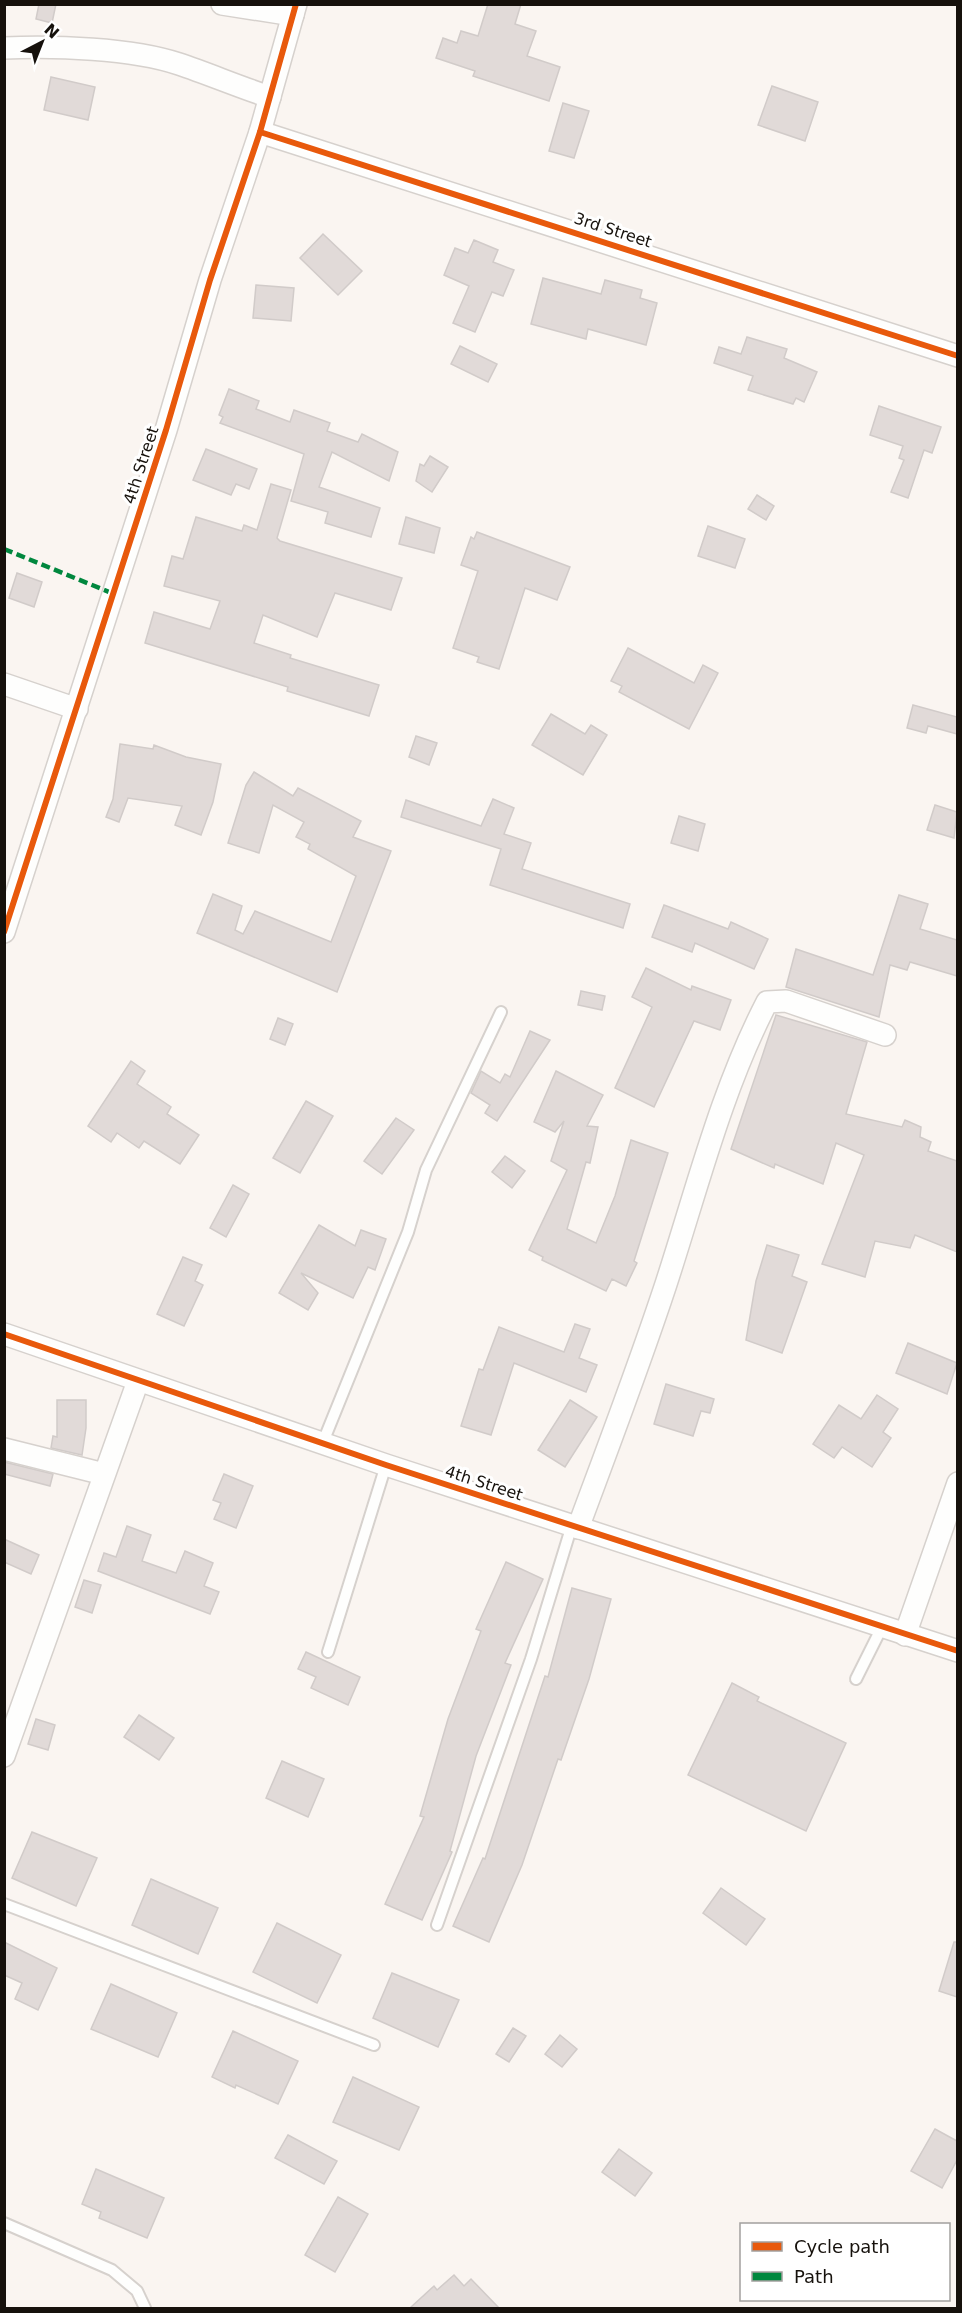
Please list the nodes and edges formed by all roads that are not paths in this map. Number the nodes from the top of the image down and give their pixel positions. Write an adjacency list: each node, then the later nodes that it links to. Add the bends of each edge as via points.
1 (222, 4): 2 (street)
2 (295, 10): 4 (street, 4th Street)
3 (4, 48): 4 (street, via 41,47 177,63)
4 (270, 97): 5 (street, 4th Street)
5 (260, 132): 6 (street, 3rd Street); 8 (street, 4th Street)
6 (957, 356)
7 (4, 684): 8 (street)
8 (77, 709): 9 (street, 4th Street)
9 (4, 932)
10 (501, 1012): 14 (lane, via 426,1170 408,1232)
11 (885, 1035): 19 (street, via 786,1001 767,1002 748,1038 700,1173 667,1283)
12 (4, 1334): 13 (street, 4th Street)
13 (138, 1381): 14 (street, 4th Street); 17 (street)
14 (323, 1442): 16 (street, 4th Street)
15 (4, 1449): 17 (street)
16 (386, 1465): 19 (street, 4th Street); 23 (lane)
17 (104, 1474): 25 (street)
18 (957, 1483): 21 (street)
19 (575, 1526): 20 (street, 4th Street); 27 (lane)
20 (882, 1627): 21 (street, 4th Street); 24 (lane)
21 (905, 1635): 22 (street, 4th Street)
22 (957, 1651)
23 (328, 1653)
24 (856, 1679)
25 (4, 1756)
26 (4, 1904): 28 (lane)
27 (437, 1925)
28 (374, 2045)
29 (4, 2223): 30 (lane, via 111,2270 137,2291)
30 (145, 2308)

